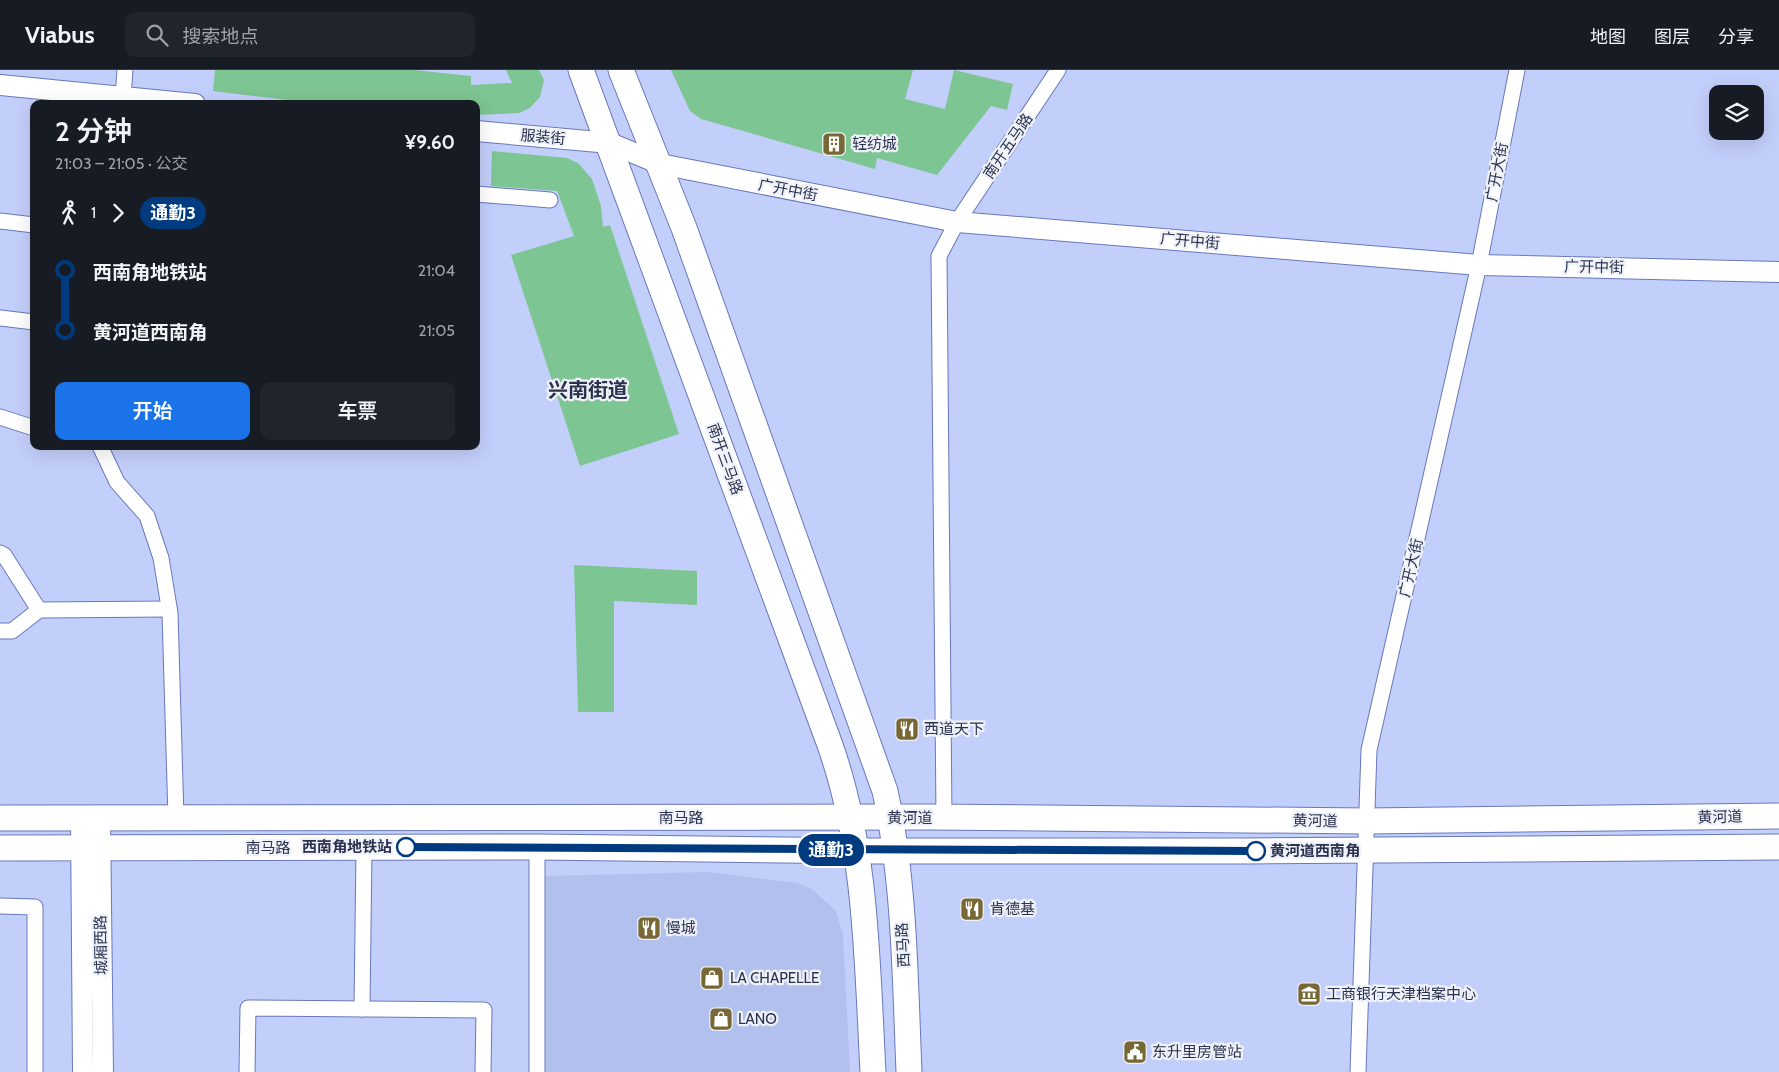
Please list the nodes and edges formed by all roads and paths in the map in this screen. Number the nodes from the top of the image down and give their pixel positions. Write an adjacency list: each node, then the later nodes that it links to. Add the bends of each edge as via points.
1 (125, 70): 7 (street)
2 (581, 70): 10 (main road, 南开三马路)
3 (621, 70): 11 (main road)
4 (1058, 70): 15 (street, 南开五马路)
5 (1517, 70): 17 (street, 广开大街)
6 (0, 85): 7 (street)
7 (122, 97): 8 (street)
8 (153, 100)
9 (480, 131): 10 (street, 服装街)
10 (610, 143): 11 (street, 广开中街); 32 (main road, 南开三马路, via 830,745)
11 (660, 164): 15 (street, 广开中街); 33 (main road, via 866,735)
12 (480, 194): 13 (street)
13 (550, 200)
14 (0, 221): 16 (street)
15 (957, 222): 17 (street, 广开中街); 34 (street, 南开五马路, via 939,256)
16 (30, 225)
17 (1479, 264): 18 (street, 广开中街); 35 (street, 广开大街, via 1369,750)
18 (1779, 272)
19 (0, 318): 20 (street)
20 (30, 322)
21 (0, 417): 22 (street)
22 (30, 427)
23 (102, 450): 26 (street, via 117,482 147,516 161,558)
24 (0, 553): 25 (street)
25 (39, 610): 26 (street); 27 (street, via 12,631)
26 (169, 610): 31 (street)
27 (0, 631)
28 (1779, 816): 35 (main road, 黄河道)
29 (0, 818): 30 (main road, 南马路)
30 (90, 818): 31 (main road, 南马路); 39 (street, 城厢西路)
31 (176, 818): 32 (main road, 南马路)
32 (851, 818): 33 (main road, 黄河道); 42 (main road, 南开三马路)
33 (891, 818): 34 (main road, 黄河道); 41 (main road, 西马路)
34 (944, 818): 35 (main road, 黄河道)
35 (1367, 822): 43 (street, 广开大街)
36 (537, 847): 40 (main road, 南马路); 42 (main road, 南马路); 51 (street)
37 (1779, 847): 43 (main road, 黄河道)
38 (0, 848): 39 (main road, 南马路)
39 (91, 848): 40 (main road, 南马路); 47 (street, 城厢西路); 48 (street, 城厢西路)
40 (364, 848): 45 (street)
41 (895, 850): 42 (main road, 南马路); 43 (main road, 黄河道); 53 (main road, 西马路)
42 (857, 851): 52 (main road)
43 (1365, 851): 54 (street, 广开大街)
44 (0, 906): 46 (street, via 35,907)
45 (362, 1009): 49 (street, via 248,1008); 50 (street, via 484,1010)
46 (35, 1072)
47 (83, 1072)
48 (102, 1072)
49 (247, 1072)
50 (483, 1072)
51 (537, 1072)
52 (873, 1072)
53 (909, 1072)
54 (1358, 1072)

